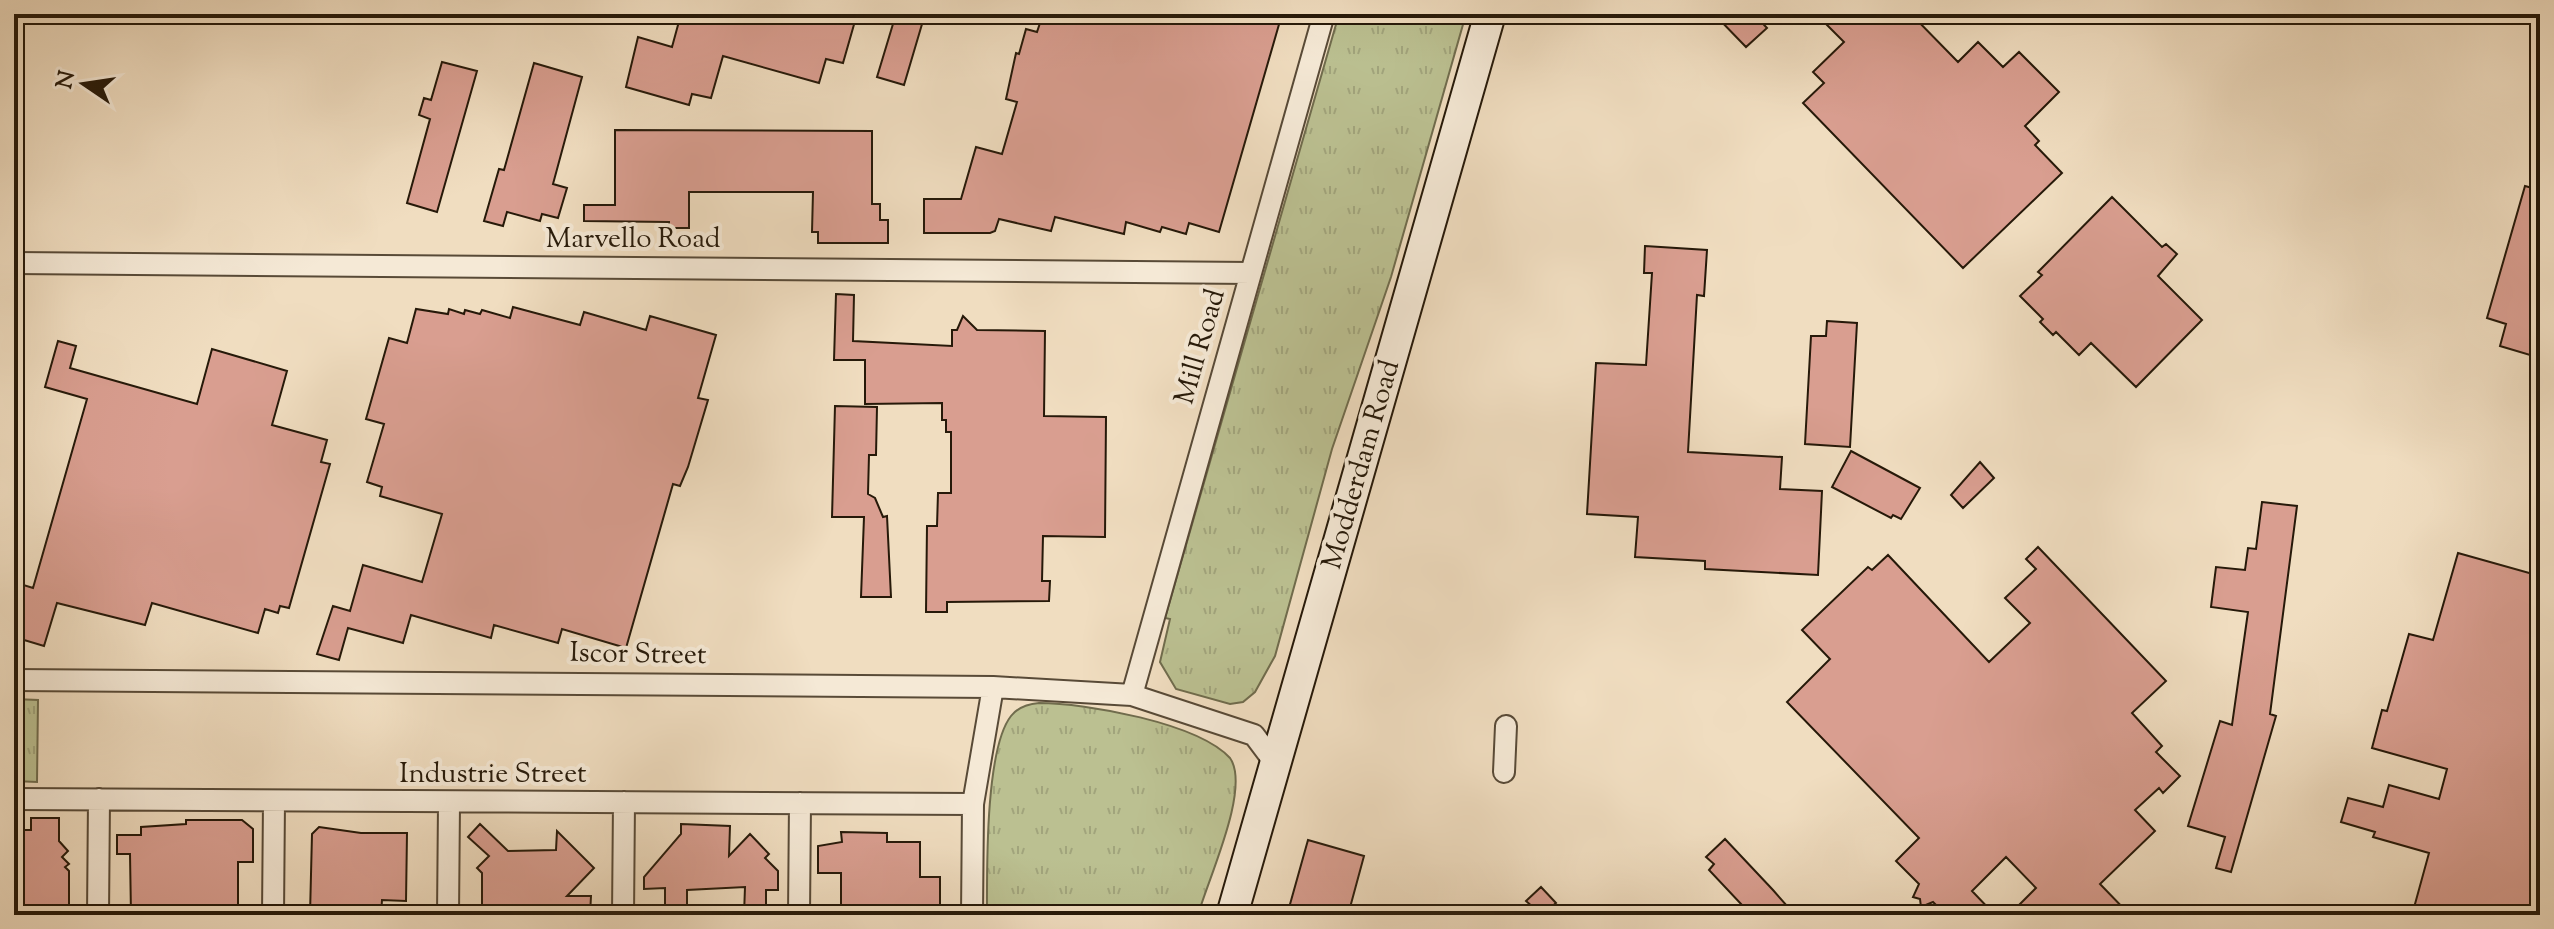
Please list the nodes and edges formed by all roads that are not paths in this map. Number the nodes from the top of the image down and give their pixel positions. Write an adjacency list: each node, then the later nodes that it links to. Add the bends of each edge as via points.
1 (1324, 14): 4 (street, Mill Road)
2 (1490, 14): 8 (street, Modderdam Road)
3 (14, 263): 4 (street, Marvello Road)
4 (1251, 273): 7 (street, Mill Road)
5 (14, 680): 6 (street, Iscor Street)
6 (993, 687): 7 (street, Iscor Street); 19 (street)
7 (1132, 695): 10 (street, Iscor Street)
8 (1287, 720): 10 (street); 11 (street, Modderdam Road)
9 (1506, 726): 12 (street)
10 (1254, 735): 11 (street)
11 (1275, 763): 26 (street, Modderdam Road)
12 (1504, 772)
13 (14, 799): 14 (street, Industrie Street)
14 (99, 799): 15 (street, Industrie Street); 20 (street)
15 (274, 801): 18 (street, Industrie Street); 21 (street)
16 (624, 802): 17 (street, Industrie Street); 18 (street, Industrie Street); 23 (street)
17 (800, 803): 19 (street, Industrie Street); 24 (street)
18 (449, 804): 22 (street)
19 (973, 804): 25 (street)
20 (98, 915)
21 (273, 915)
22 (448, 915)
23 (623, 915)
24 (799, 915)
25 (972, 915)
26 (1232, 915)

